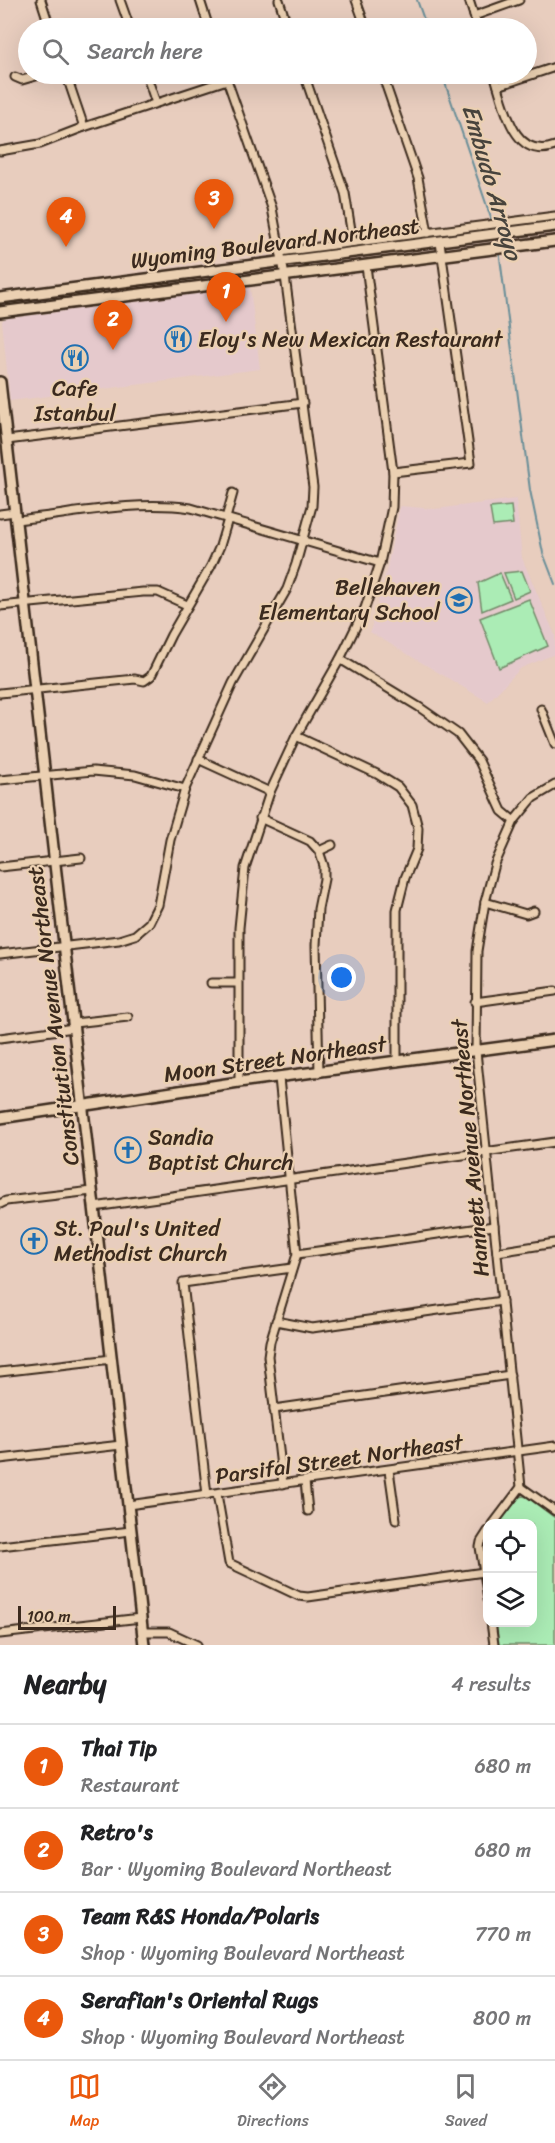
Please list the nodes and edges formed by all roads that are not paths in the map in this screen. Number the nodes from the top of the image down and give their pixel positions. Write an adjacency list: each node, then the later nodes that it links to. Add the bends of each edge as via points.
1 (41, 0): 9 (street)
2 (120, 0): 10 (street)
3 (200, 0): 11 (street)
4 (279, 0): 12 (street)
5 (356, 0): 13 (street)
6 (469, 0): 8 (street)
7 (519, 0): 8 (street)
8 (474, 16)
9 (47, 18)
10 (126, 18)
11 (206, 18)
12 (285, 18)
13 (362, 18)
14 (555, 67): 15 (street)
15 (537, 73)
16 (15, 77): 17 (street)
17 (18, 78)
18 (69, 84): 27 (street)
19 (149, 84): 26 (street)
20 (207, 84): 26 (street)
21 (228, 84): 36 (street, via 272,208)
22 (307, 84): 34 (street, via 345,193)
23 (385, 84): 32 (street, via 418,178)
24 (504, 84): 25 (street)
25 (498, 86): 28 (street, via 518,139 528,146)
26 (156, 103): 27 (street)
27 (84, 127): 29 (street, via 40,144)
28 (555, 146)
29 (0, 151)
30 (555, 226): 31 (street, Wyoming Boulevard Northeast)
31 (484, 231): 32 (street); 35 (street, Wyoming Boulevard Northeast)
32 (428, 233): 34 (street)
33 (555, 241): 37 (street, Wyoming Boulevard Northeast)
34 (353, 242): 36 (street)
35 (440, 242): 37 (street); 38 (street, Wyoming Boulevard Northeast)
36 (280, 252): 38 (street)
37 (443, 256): 39 (street, Wyoming Boulevard Northeast); 47 (street, via 471,463)
38 (283, 262): 40 (street); 41 (street, Wyoming Boulevard Northeast)
39 (366, 266): 40 (street, Wyoming Boulevard Northeast); 47 (street)
40 (285, 276): 42 (street, Wyoming Boulevard Northeast); 44 (street)
41 (0, 298)
42 (0, 312)
43 (0, 382): 45 (street, Constitution Avenue Northeast)
44 (303, 403): 46 (street); 52 (street, via 314,487)
45 (3, 427): 46 (street, Constitution Avenue Northeast)
46 (7, 440): 50 (street, Constitution Avenue Northeast)
47 (393, 472): 53 (street, via 392,507)
48 (233, 493): 51 (street)
49 (0, 514): 50 (street)
50 (16, 516): 51 (street, via 170,505); 54 (street, Constitution Avenue Northeast)
51 (227, 519): 52 (street); 55 (street, via 211,566)
52 (303, 541): 53 (street); 63 (street, via 287,589 237,675)
53 (380, 563): 57 (street, via 365,608)
54 (26, 603): 55 (street, via 158,592); 56 (street); 58 (street, Constitution Avenue Northeast)
55 (187, 605): 58 (street, via 151,676 144,681)
56 (0, 606)
57 (340, 659): 61 (street); 70 (street, via 458,734 479,761 502,811)
58 (35, 689): 59 (street); 64 (street, Constitution Avenue Northeast)
59 (0, 693)
60 (541, 709): 62 (street)
61 (296, 736): 68 (street); 89 (street, via 377,774 398,787 412,805 418,828 417,849 397,910)
62 (555, 744)
63 (198, 759): 67 (street); 68 (street)
64 (45, 775): 65 (street); 67 (street, via 93,771 135,776); 74 (street, Constitution Avenue Northeast)
65 (0, 780)
66 (555, 785): 70 (street, Hannett Avenue Northeast, via 533,798)
67 (185, 789): 78 (street, via 170,840 158,905 149,922 135,935 119,940)
68 (270, 792): 69 (street)
69 (260, 818): 72 (street, via 310,841); 81 (street, via 244,868)
70 (514, 821): 76 (street, Hannett Avenue Northeast, via 495,864)
71 (332, 845): 72 (street)
72 (319, 852): 90 (street, via 324,866 316,945)
73 (81, 858): 74 (street)
74 (55, 860): 75 (street); 78 (street, Constitution Avenue Northeast)
75 (0, 867)
76 (485, 902): 77 (street, via 526,914); 83 (street, Hannett Avenue Northeast, via 477,951)
77 (534, 911)
78 (65, 946): 79 (street); 85 (street, Constitution Avenue Northeast)
79 (0, 954)
80 (211, 983): 81 (street)
81 (238, 983): 92 (street)
82 (555, 991): 83 (street)
83 (475, 1002): 88 (street, Hannett Avenue Northeast)
84 (128, 1017): 85 (street)
85 (74, 1026): 86 (street); 93 (street, Constitution Avenue Northeast)
86 (0, 1038)
87 (555, 1040): 88 (street, Moon Street Northeast)
88 (476, 1051): 89 (street, Moon Street Northeast); 96 (street, Hannett Avenue Northeast)
89 (397, 1062): 90 (street, Moon Street Northeast)
90 (319, 1073): 91 (street, Moon Street Northeast)
91 (279, 1078): 92 (street, Moon Street Northeast); 97 (street)
92 (239, 1082): 93 (street, Moon Street Northeast)
93 (83, 1106): 94 (street, Moon Street Northeast); 98 (street, Constitution Avenue Northeast)
94 (0, 1118)
95 (555, 1142): 96 (street)
96 (487, 1151): 97 (street); 101 (street, Hannett Avenue Northeast)
97 (290, 1179): 100 (street); 104 (street)
98 (92, 1191): 99 (street); 100 (street, Constitution Avenue Northeast)
99 (0, 1204)
100 (94, 1207): 108 (street, Constitution Avenue Northeast)
101 (494, 1226): 103 (street, Hannett Avenue Northeast); 104 (street)
102 (555, 1243): 103 (street)
103 (497, 1252): 106 (street, Hannett Avenue Northeast)
104 (297, 1254): 105 (street)
105 (292, 1269): 107 (street); 121 (street, via 183,1284)
106 (502, 1301): 107 (street, via 312,1328); 110 (street, Hannett Avenue Northeast)
107 (276, 1321): 111 (street, via 268,1356)
108 (112, 1359): 109 (street); 112 (street, Constitution Avenue Northeast)
109 (0, 1372)
110 (510, 1375): 111 (street); 114 (street, Hannett Avenue Northeast)
111 (274, 1409): 118 (street)
112 (121, 1445): 115 (street); 122 (street, Constitution Avenue Northeast)
113 (555, 1446): 114 (street, Parsifal Street Northeast)
114 (518, 1452): 116 (street, Parsifal Street Northeast); 119 (street, Hannett Avenue Northeast)
115 (0, 1460)
116 (389, 1470): 117 (street, Parsifal Street Northeast); 126 (street)
117 (304, 1481): 118 (street, Parsifal Street Northeast); 123 (street)
118 (283, 1484): 120 (street, Parsifal Street Northeast)
119 (521, 1487): 124 (street); 125 (street)
120 (217, 1494): 121 (street, Parsifal Street Northeast); 131 (street, via 229,1563 299,1596)
121 (207, 1495): 122 (street, Parsifal Street Northeast)
122 (128, 1506): 127 (street, Constitution Avenue Northeast)
123 (308, 1511)
124 (555, 1511)
125 (497, 1519)
126 (396, 1520)
127 (131, 1531): 129 (street); 132 (street, Constitution Avenue Northeast)
128 (483, 1539): 130 (street)
129 (0, 1546)
130 (483, 1566)
131 (483, 1572)
132 (141, 1618): 134 (street, Constitution Avenue Northeast); 135 (street)
133 (492, 1627): 138 (street)
134 (143, 1632): 136 (street, Constitution Avenue Northeast); 137 (street, via 169,1632)
135 (0, 1634)
136 (144, 1645)
137 (197, 1645)
138 (494, 1645)

